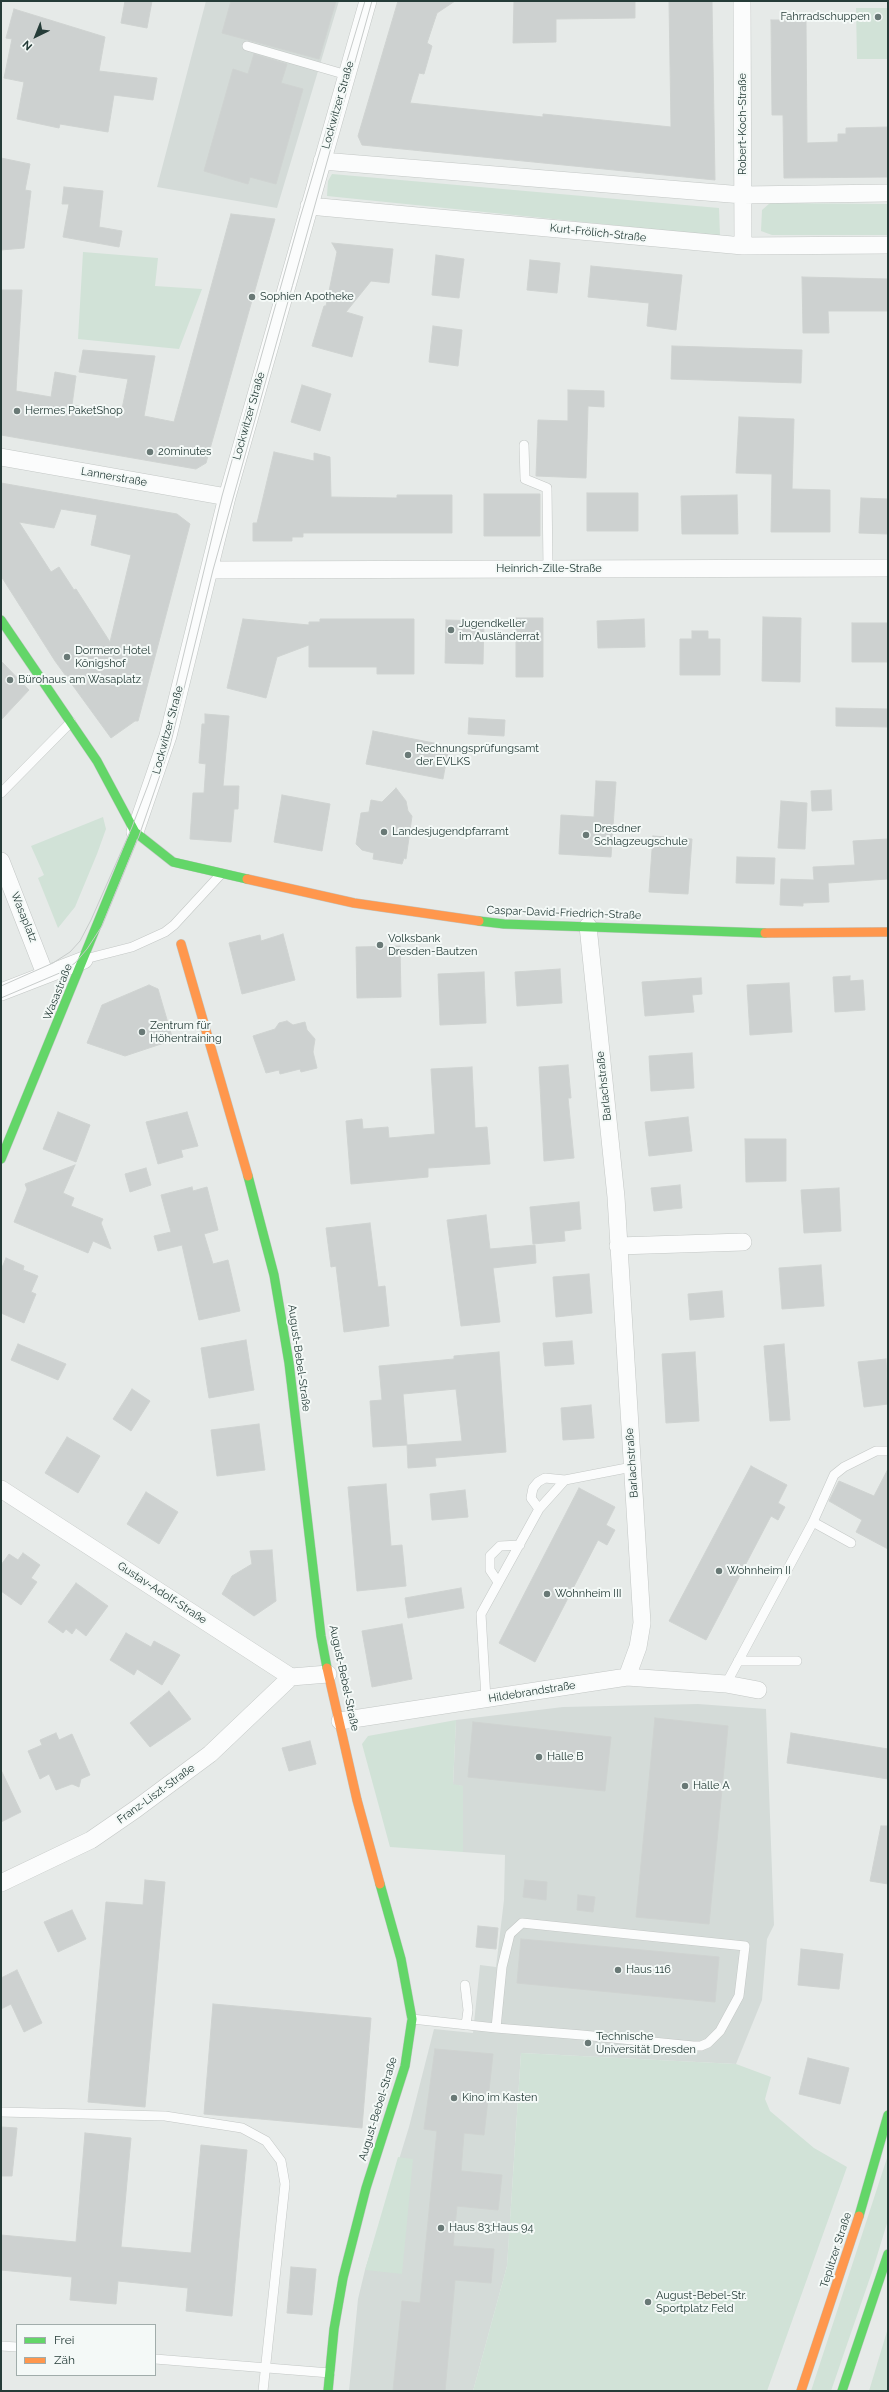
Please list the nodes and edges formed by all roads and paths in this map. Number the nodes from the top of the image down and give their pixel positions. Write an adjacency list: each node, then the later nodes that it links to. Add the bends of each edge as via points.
1 (368, 1): 4 (street, Lockwitzer Straße)
2 (742, 1): 7 (street, Robert-Koch-Straße)
3 (247, 46): 4 (lane)
4 (347, 76): 5 (street, Lockwitzer Straße)
5 (322, 161): 7 (street); 8 (street, Lockwitzer Straße)
6 (888, 193): 7 (street)
7 (743, 195): 10 (street, Robert-Koch-Straße)
8 (309, 206): 10 (street, Kurt-Frölich-Straße); 13 (street, Lockwitzer Straße)
9 (888, 245): 10 (street, Kurt-Frölich-Straße)
10 (742, 246)
11 (524, 445): 15 (lane, via 525,479 547,488)
12 (1, 457): 13 (street, Lannerstraße)
13 (227, 497): 16 (street, Lockwitzer Straße)
14 (888, 568): 15 (street, Heinrich-Zille-Straße)
15 (548, 569): 16 (street, Heinrich-Zille-Straße)
16 (209, 570): 20 (street, Lockwitzer Straße, via 165,748)
17 (1, 620): 18 (street)
18 (71, 722): 19 (lane); 20 (street, via 97,761)
19 (1, 793)
20 (135, 832): 22 (street, Caspar-David-Friedrich-Straße, via 173,862); 27 (street, Wasastraße)
21 (1, 861): 28 (street, Wasaplatz)
22 (221, 874): 23 (lane); 24 (street, Caspar-David-Friedrich-Straße, via 354,903 410,912 504,924)
23 (174, 925): 26 (lane); 27 (lane, via 132,947)
24 (588, 926): 25 (street, Caspar-David-Friedrich-Straße, via 780,934); 32 (street, Barlachstraße, via 616,1197)
25 (888, 932)
26 (181, 944): 44 (street, August-Bebel-Straße, via 232,1115 274,1275 289,1364 321,1636)
27 (84, 960): 28 (street); 30 (street, Wasastraße)
28 (45, 974): 29 (street)
29 (1, 992)
30 (1, 1159)
31 (743, 1242): 32 (street)
32 (618, 1246): 34 (street, Barlachstraße)
33 (888, 1451): 38 (lane, via 876,1451 844,1467 834,1476)
34 (632, 1467): 35 (lane); 46 (street, Barlachstraße, via 642,1624 638,1647)
35 (565, 1480): 37 (lane); 37 (lane, via 545,1478 538,1482 533,1488 531,1498)
36 (1, 1489): 45 (street, Gustav-Adolf-Straße)
37 (539, 1509): 40 (lane)
38 (813, 1522): 39 (lane); 42 (lane)
39 (852, 1542)
40 (520, 1545): 41 (lane); 41 (lane, via 500,1546 490,1556 490,1570)
41 (498, 1582): 49 (lane, via 481,1614)
42 (738, 1661): 43 (lane); 47 (lane)
43 (797, 1661)
44 (328, 1674): 45 (street); 50 (street, August-Bebel-Straße)
45 (291, 1677): 51 (street, Franz-Liszt-Straße, via 210,1754 136,1809 91,1840)
46 (627, 1678): 47 (street, Hildebrandstraße); 49 (street, Hildebrandstraße)
47 (726, 1684): 48 (street, Hildebrandstraße)
48 (758, 1690)
49 (486, 1699): 50 (street, Hildebrandstraße)
50 (340, 1721): 53 (street, August-Bebel-Straße, via 357,1800 402,1959)
51 (1, 1882)
52 (466, 1985): 54 (lane)
53 (412, 2020): 54 (lane); 63 (street, August-Bebel-Straße, via 405,2066 366,2188 343,2278)
54 (466, 2025): 55 (lane)
55 (496, 2028): 55 (lane, via 701,2046 720,2031 739,1996 745,1946 522,1923 510,1934 502,1967)
56 (1, 2112): 62 (lane, via 165,2116 242,2128 266,2141 281,2161 285,2184)
57 (888, 2115): 66 (street, Teplitzer Straße, via 849,2250)
58 (888, 2254): 67 (street)
59 (1, 2346): 60 (lane)
60 (16, 2347)
61 (156, 2359): 62 (lane)
62 (266, 2369): 63 (lane); 64 (lane)
63 (330, 2373): 65 (street, August-Bebel-Straße)
64 (263, 2391)
65 (328, 2391)
66 (801, 2391)
67 (842, 2391)

